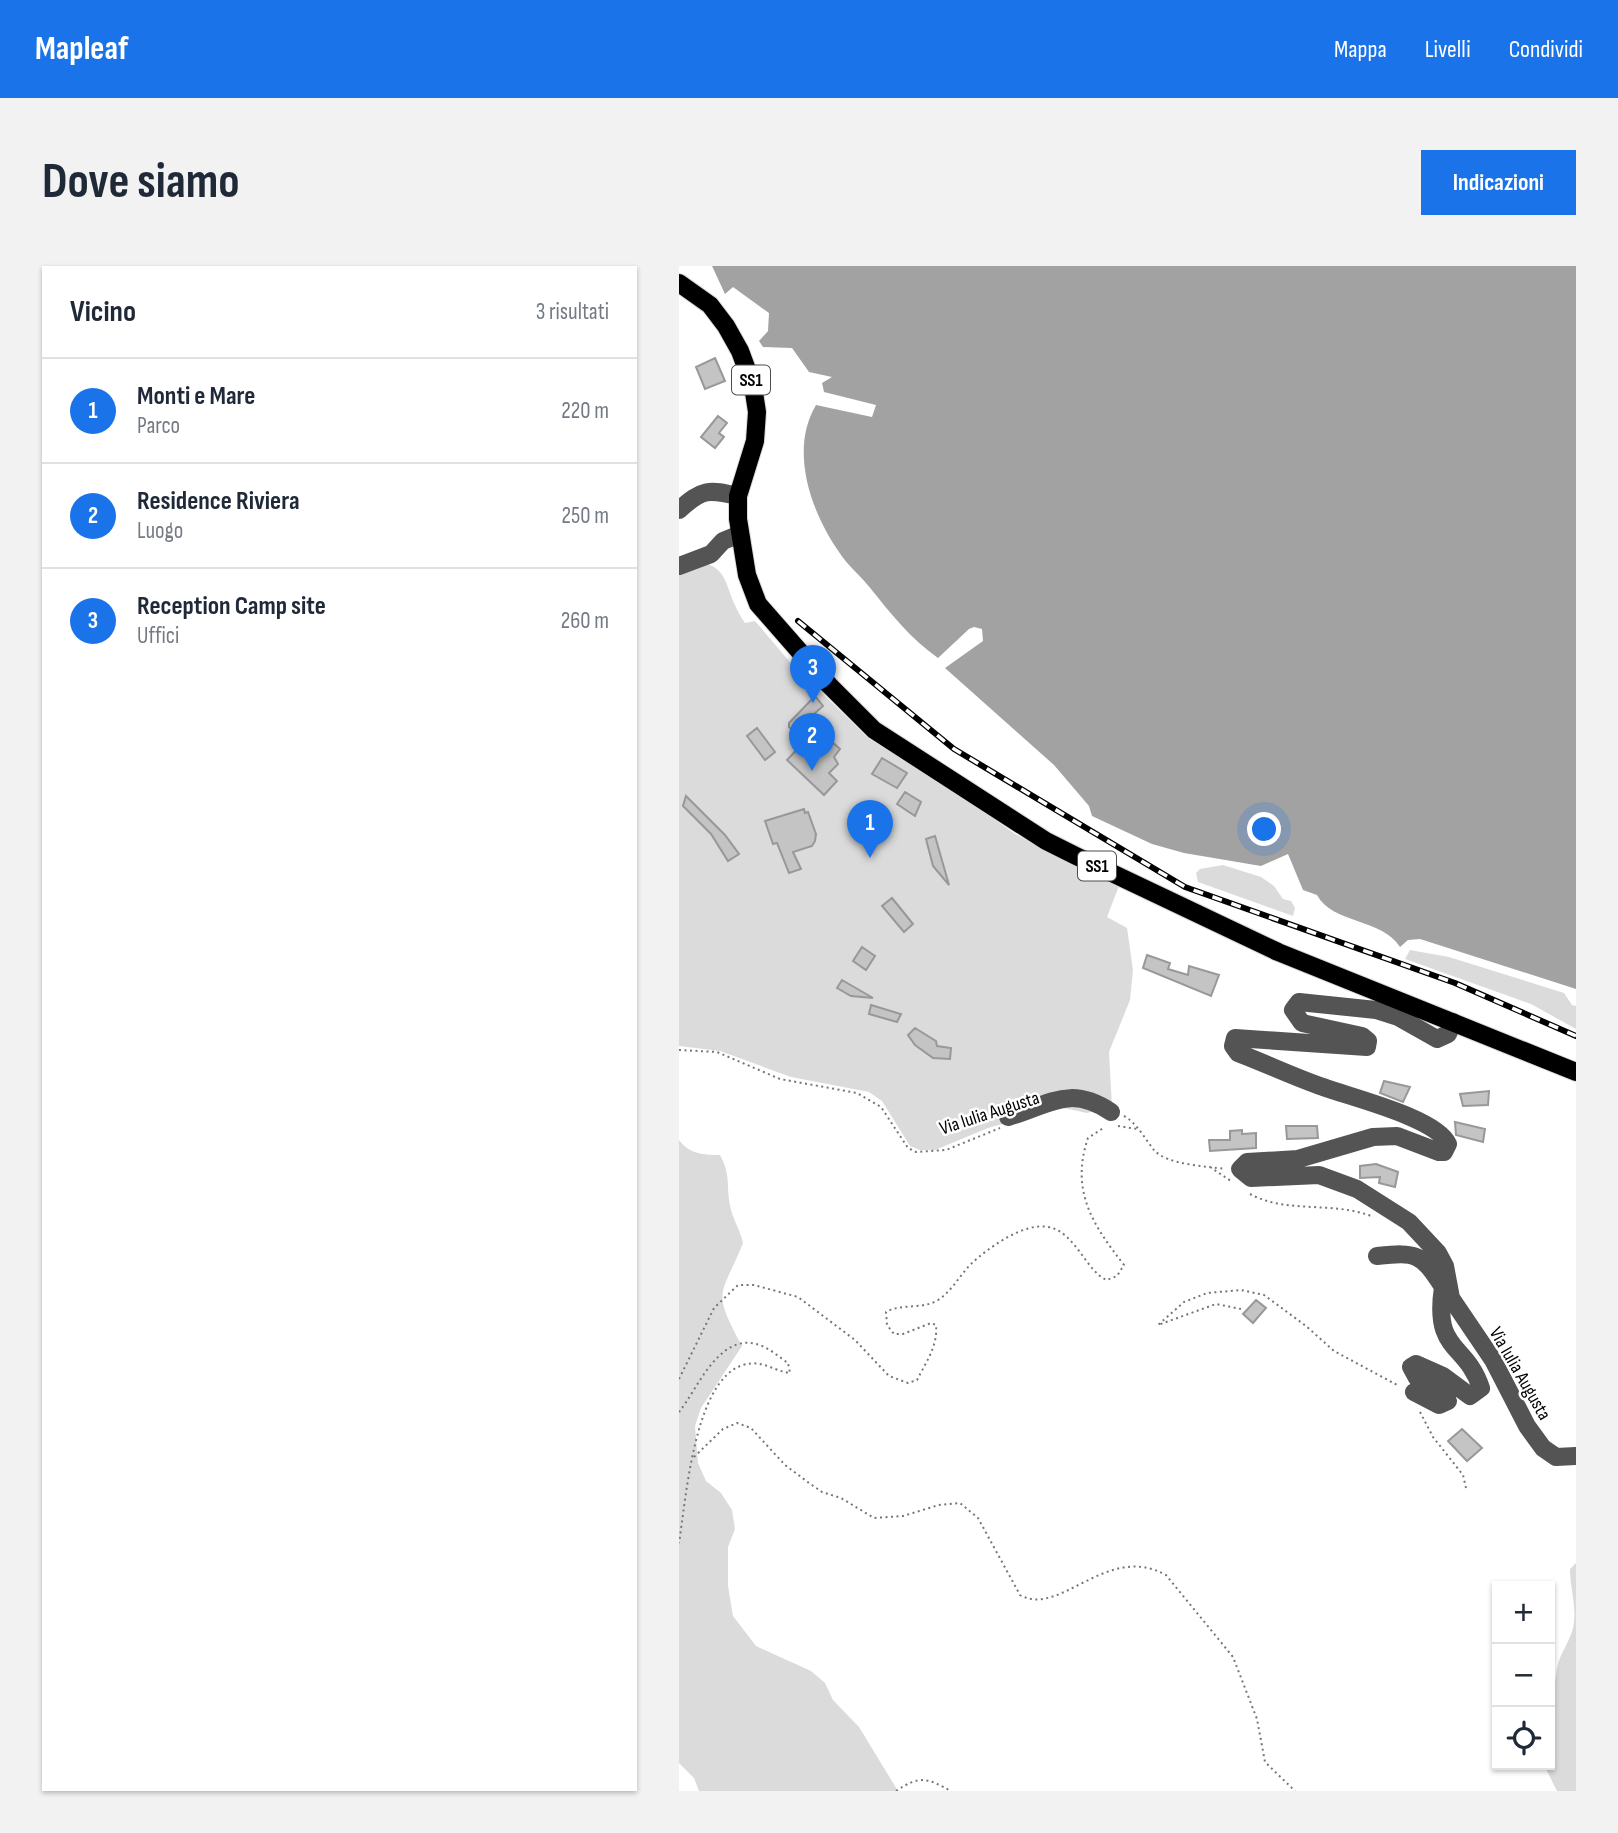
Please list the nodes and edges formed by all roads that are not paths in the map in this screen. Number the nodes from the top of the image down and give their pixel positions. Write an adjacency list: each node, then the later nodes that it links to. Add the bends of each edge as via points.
1 (679, 283): 3 (main road, SS1, via 710,305 726,326 753,386 755,441)
2 (679, 510): 3 (street, via 702,492 714,490)
3 (739, 513): 4 (street, via 711,554); 5 (main road, SS1, via 747,575 758,604 874,730 1076,856 1278,952)
4 (679, 566)
5 (1453, 1022): 6 (main road, SS1); 10 (street, Via Iulia Augusta, via 1448,1034 1437,1039 1376,1010 1299,1002 1293,1010 1302,1023 1362,1036 1367,1047 1235,1038 1233,1045 1238,1053 1392,1109 1440,1134 1448,1144 1444,1152 1397,1136 1374,1137 1298,1159 1247,1162 1244,1173 1319,1175 1357,1189 1398,1213 1423,1236 1445,1266)
6 (1576, 1072)
7 (1120, 1114): 8 (street, via 1096,1101 1068,1096)
8 (1005, 1122)
9 (1377, 1256): 10 (street, via 1415,1254)
10 (1444, 1285): 11 (street, via 1444,1335 1481,1388 1470,1396 1416,1364 1414,1376 1448,1401 1439,1405); 12 (street, Via Iulia Augusta, via 1493,1360 1534,1437 1549,1453)
11 (1414, 1392)
12 (1572, 1457)

